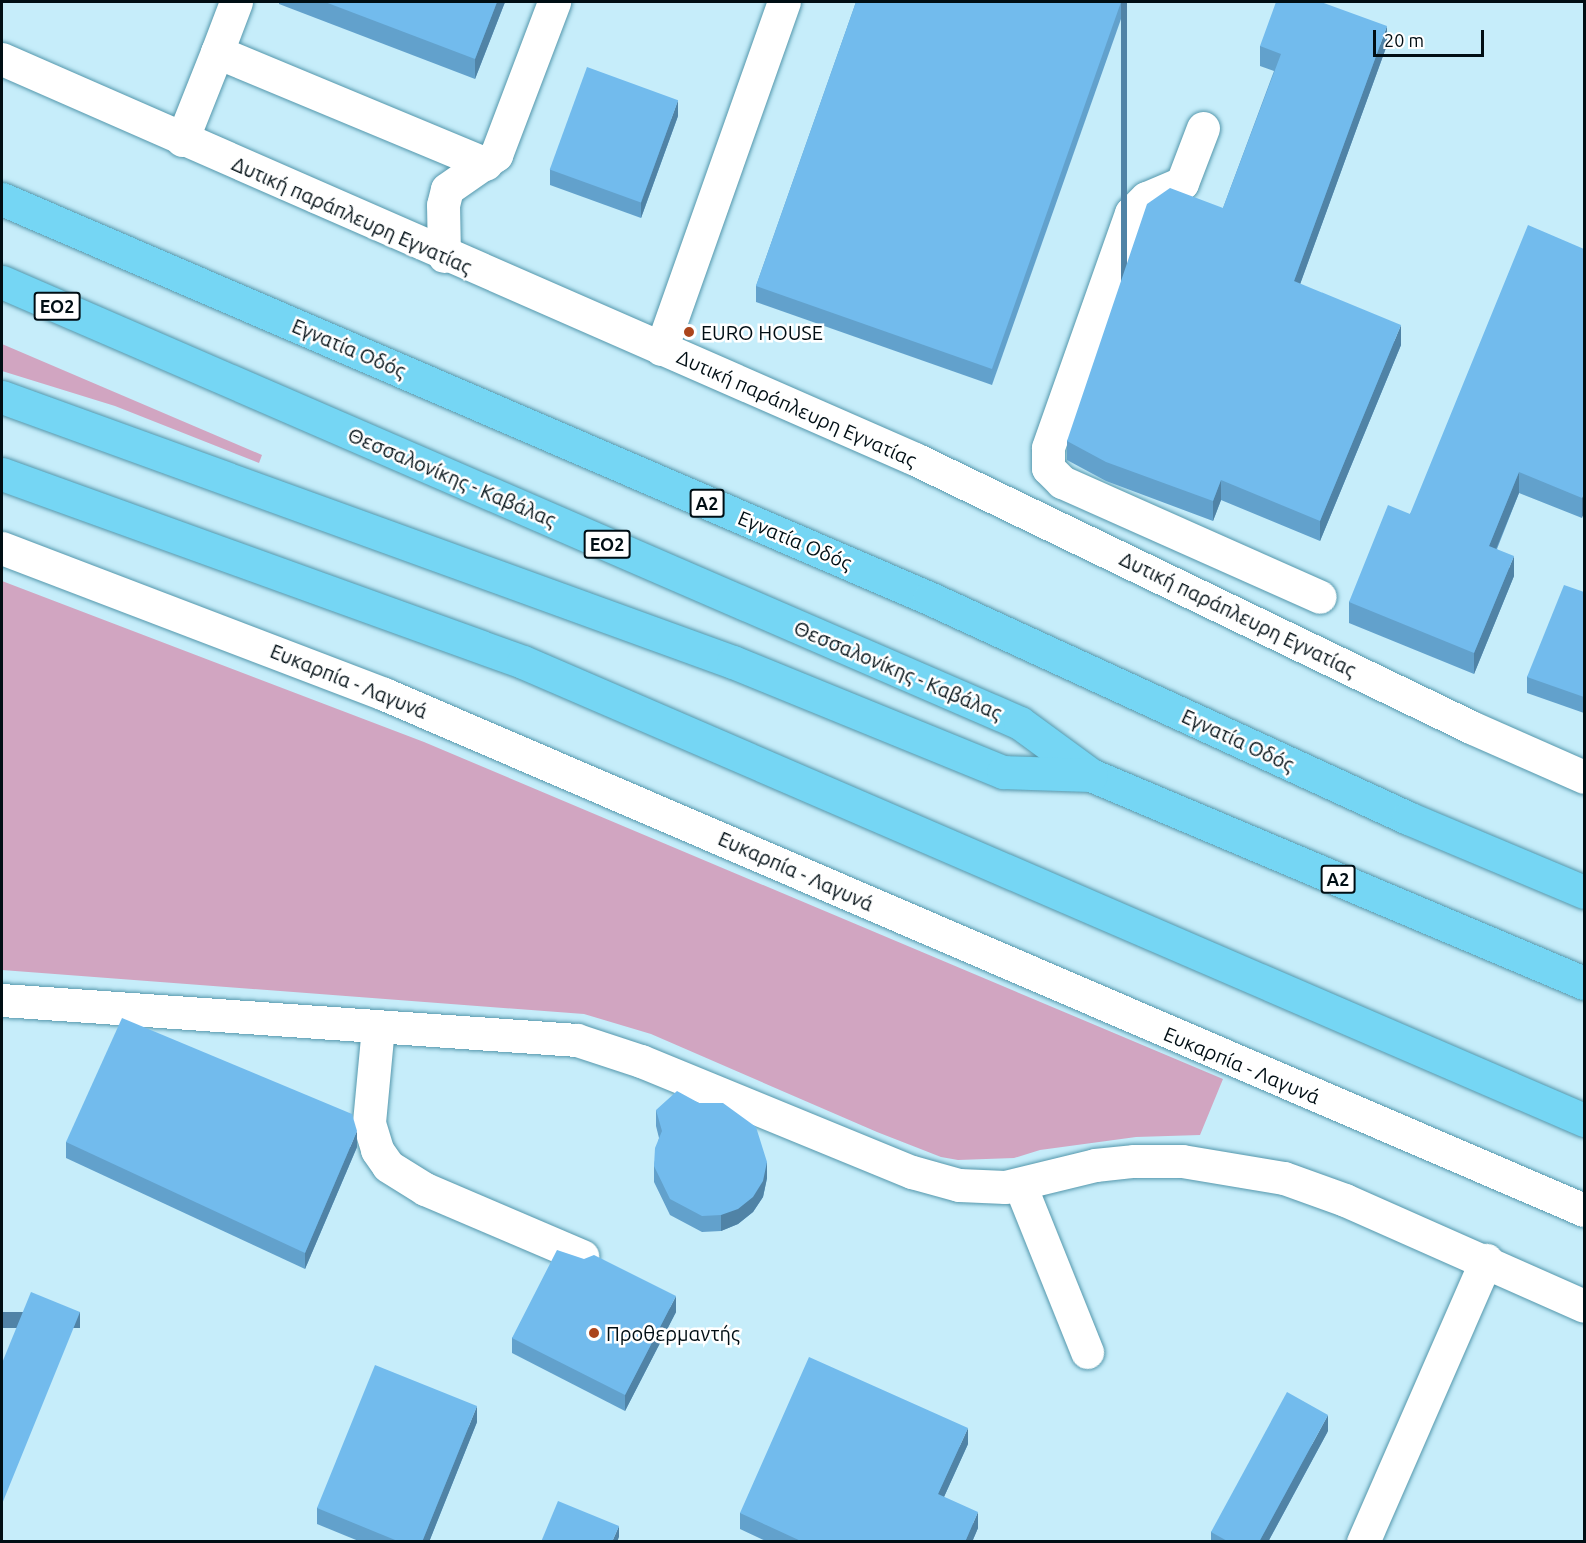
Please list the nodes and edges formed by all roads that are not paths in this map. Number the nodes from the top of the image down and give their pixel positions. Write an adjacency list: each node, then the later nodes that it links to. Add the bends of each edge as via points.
1 (236, 2): 4 (street)
2 (554, 2): 8 (street, via 499,149)
3 (784, 2): 12 (street)
4 (217, 51): 7 (street); 8 (street)
5 (2, 59): 7 (street, Δυτική παράπλευρη Εγνατίας)
6 (1203, 128): 16 (street, via 1182,183 1146,198 1131,213 1046,458 1054,477 1062,482)
7 (182, 140): 10 (street, Δυτική παράπλευρη Εγνατίας)
8 (486, 164): 10 (street, via 447,189 443,205)
9 (2, 199): 21 (highway, Εγνατία Οδός / Α2, via 928,598 1408,818)
10 (444, 256): 12 (street, Δυτική παράπλευρη Εγνατίας)
11 (2, 282): 19 (highway, Θεσσαλονίκης - Καβάλας / ΕΟ2, via 1020,723)
12 (661, 349): 18 (street, Δυτική παράπλευρη Εγνατίας, via 915,459)
13 (2, 397): 19 (highway, Α2, via 733,662 1003,772)
14 (2, 474): 25 (highway, via 523,662)
15 (2, 548): 27 (street, Ευκαρπία - Λαγυνά, via 384,694)
16 (1232, 558): 17 (street); 18 (street)
17 (1320, 597)
18 (1213, 602): 20 (street, Δυτική παράπλευρη Εγνατίας)
19 (1091, 775): 22 (highway, Α2)
20 (1584, 777)
21 (1584, 892)
22 (1584, 983)
23 (2, 1000): 24 (street)
24 (378, 1027): 26 (street, via 594,1044 934,1179 980,1187); 28 (street, via 369,1123 377,1150 388,1166 425,1189)
25 (1584, 1120)
26 (1020, 1185): 29 (street, via 1066,1171 1134,1161 1182,1161 1240,1168 1309,1185); 31 (street)
27 (1584, 1210)
28 (582, 1256)
29 (1486, 1260): 30 (street); 32 (street)
30 (1584, 1306)
31 (1087, 1353)
32 (1363, 1542)

